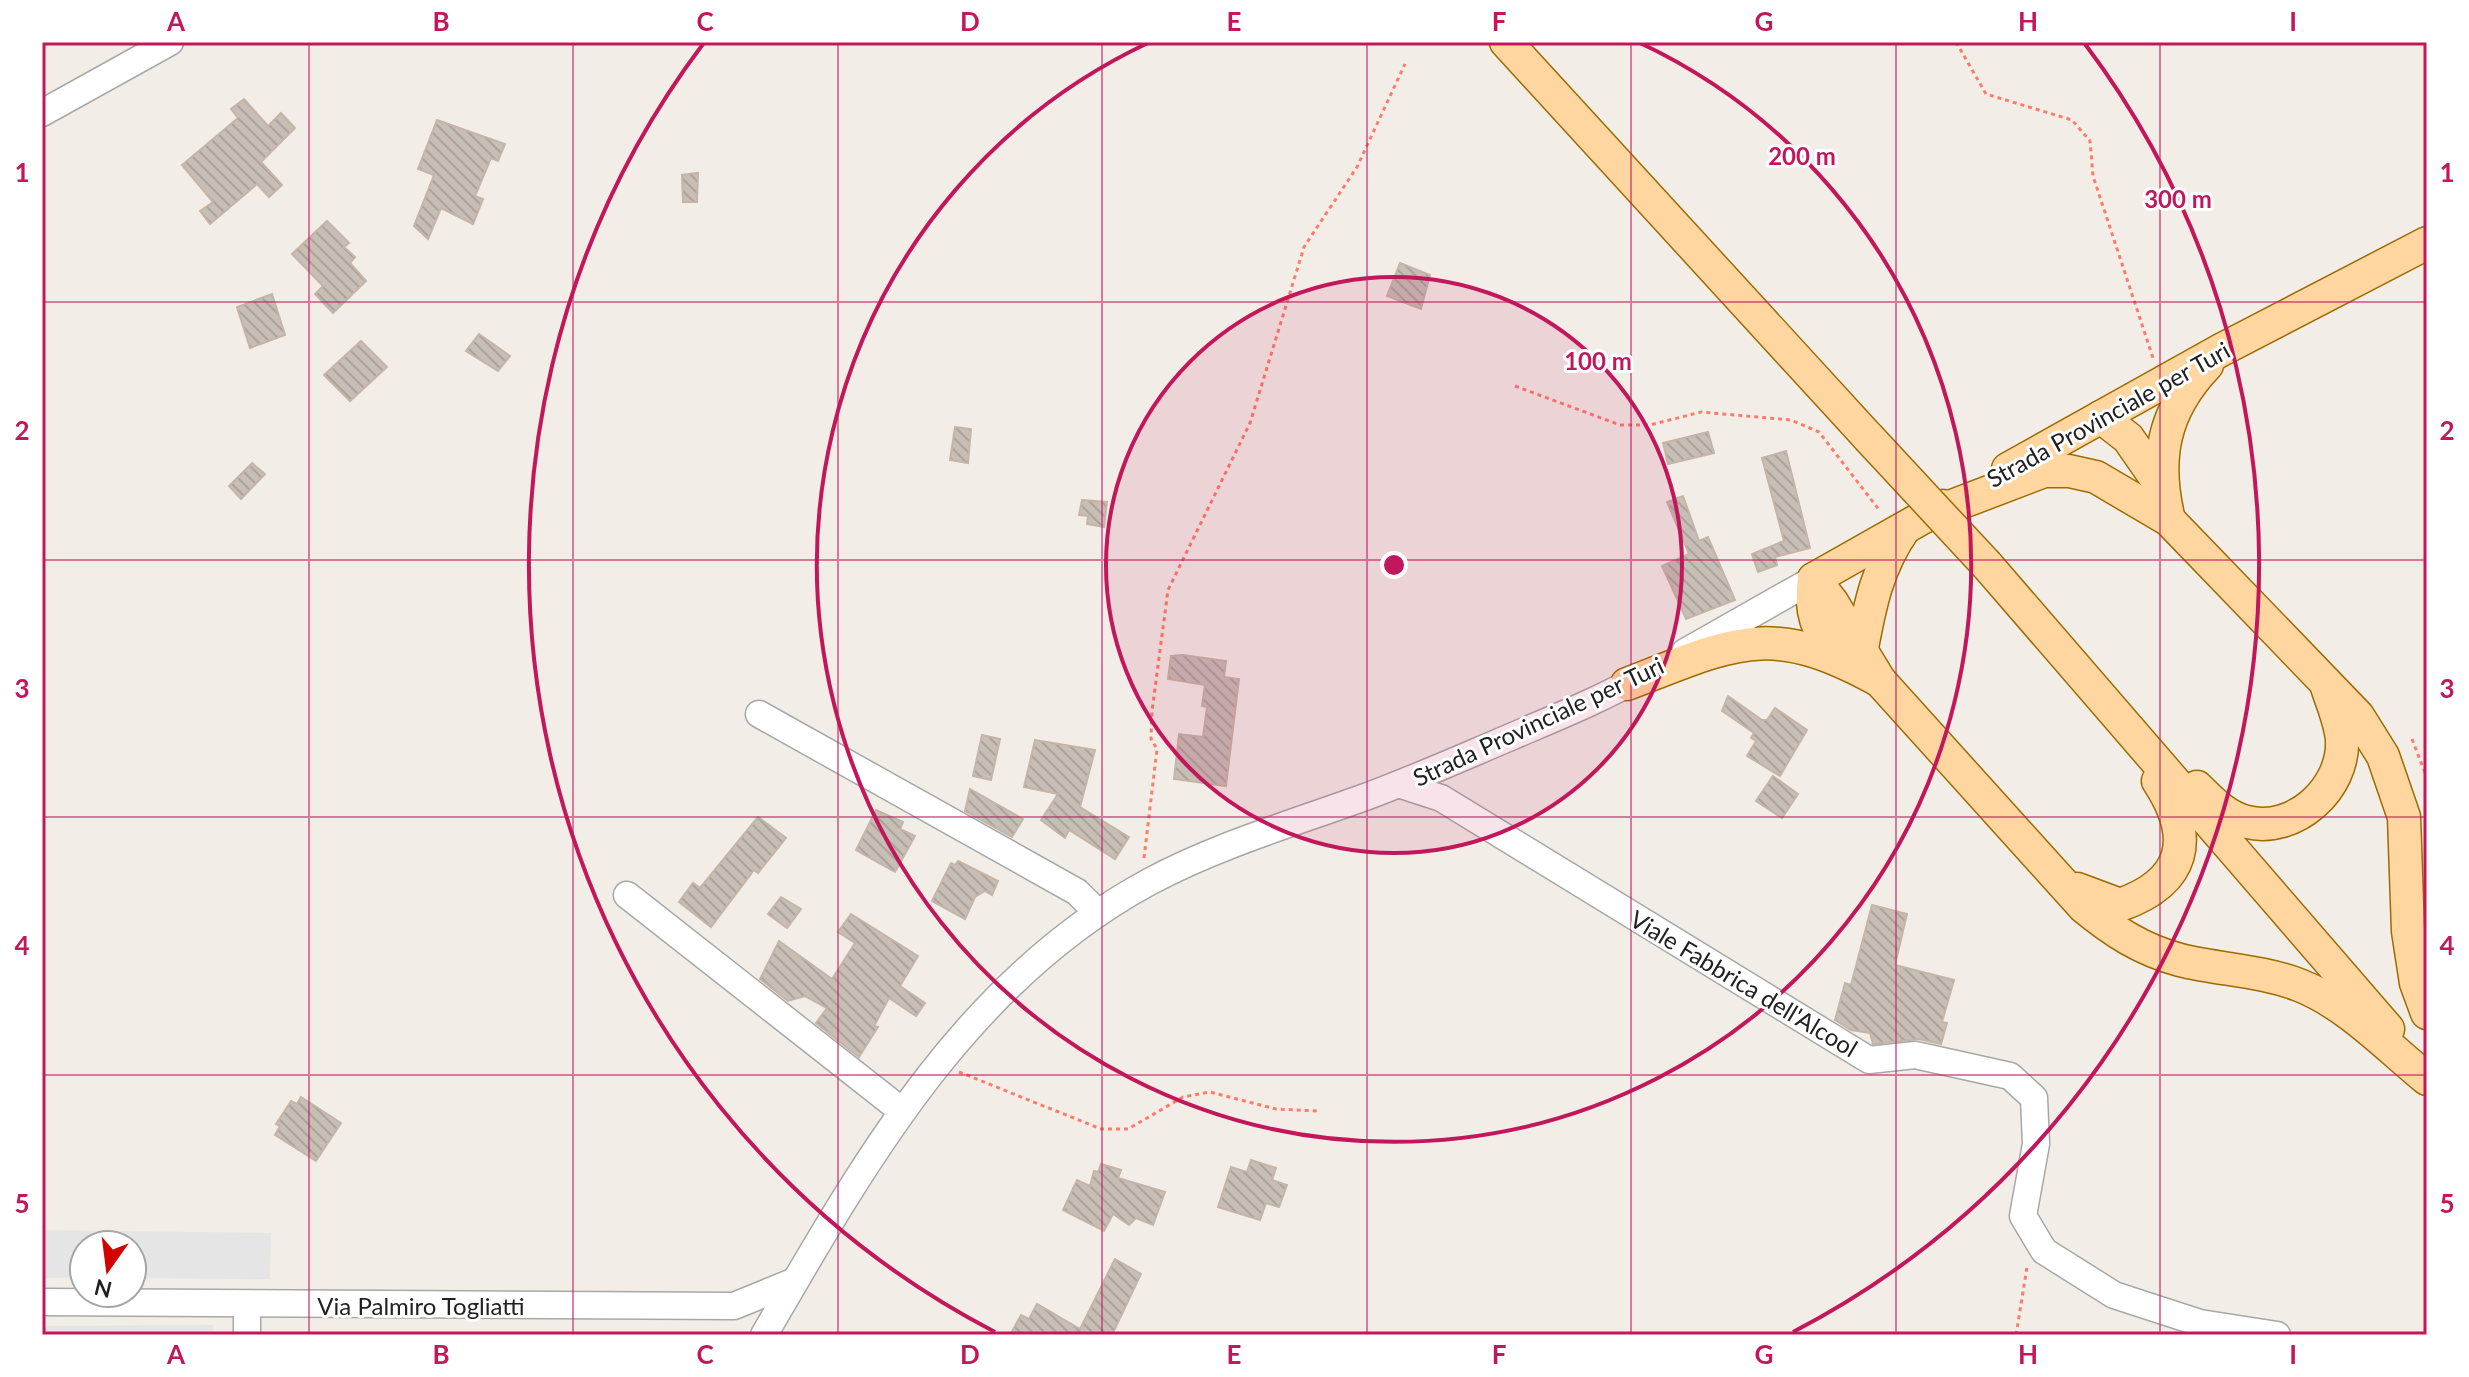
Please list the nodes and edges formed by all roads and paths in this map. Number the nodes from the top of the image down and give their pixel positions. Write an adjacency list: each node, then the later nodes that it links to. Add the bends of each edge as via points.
1 (170, 42): 5 (street)
2 (1506, 42): 19 (main road, bridge)
3 (1956, 42): 8 (path, via 1986,94 2072,120 2090,141 2093,176)
4 (1405, 64): 25 (path, via 1357,167 1304,247 1250,423 1168,590 1152,711 1151,739 1157,749 1144,863)
5 (42, 113)
6 (2427, 243): 7 (main road, Strada Provinciale per Turi)
7 (2221, 350): 8 (main road, Strada Provinciale per Turi); 11 (main road, via 2176,405 2165,436)
8 (2161, 384): 10 (main road, Strada Provinciale per Turi)
9 (1515, 386): 14 (path, via 1620,425 1650,425 1701,412 1791,420 1819,432)
10 (2101, 417): 11 (main road, via 2128,438); 12 (main road, via 2106,451); 14 (main road, Strada Provinciale per Turi)
11 (2160, 484): 13 (main road)
12 (2127, 493): 13 (main road); 14 (main road, via 2096,477 2044,471)
13 (2169, 520): 17 (main road)
14 (1909, 525): 15 (main road, Strada Provinciale per Turi); 16 (main road, via 1885,557)
15 (1814, 579): 16 (main road); 18 (street, Strada Provinciale per Turi)
16 (1848, 653): 18 (main road, via 1776,642 1729,645); 24 (main road, via 1880,681)
17 (2325, 680): 19 (main road, via 2342,739 2339,767 2317,802 2282,822 2248,822 2219,809); 28 (main road, via 2358,716 2383,756 2404,817 2408,931)
18 (1627, 684): 23 (street, Strada Provinciale per Turi)
19 (2100, 694): 24 (main road, via 2163,789 2178,823 2177,855 2166,881 2120,905 2090,897); 30 (main road)
20 (759, 714): 27 (street, via 1077,892)
21 (2412, 739): 22 (path)
22 (2427, 778)
23 (1401, 785): 25 (street, Strada Provinciale per Turi, via 1237,843); 33 (street, Viale Fabbrica dell'Alcool, via 1441,798 1869,1060 1915,1055 2010,1076 2034,1098 2036,1144 2023,1216)
24 (2061, 879): 30 (main road, via 2084,907 2136,945 2178,959 2267,973 2303,986)
25 (1151, 881): 27 (street, Strada Provinciale per Turi)
26 (627, 895): 31 (street)
27 (1098, 913): 29 (street, Strada Provinciale per Turi, via 1006,986)
28 (2427, 1013)
29 (936, 1063): 31 (street, Strada Provinciale per Turi); 32 (path, via 1101,1129 1128,1129 1183,1097 1210,1092 1276,1109)
30 (2427, 1076)
31 (902, 1111): 34 (street, Strada Provinciale per Turi)
32 (1317, 1111)
33 (2033, 1232): 41 (path); 42 (street, via 2044,1251 2114,1295 2200,1323)
34 (795, 1281): 37 (street, Via Palmiro Togliatti); 40 (street, Strada Provinciale per Turi)
35 (42, 1302): 36 (street, Via Palmiro Togliatti)
36 (247, 1304): 37 (street, Via Palmiro Togliatti); 38 (street)
37 (734, 1306): 39 (street)
38 (247, 1335)
39 (748, 1335)
40 (764, 1335)
41 (2016, 1335)
42 (2277, 1335)

